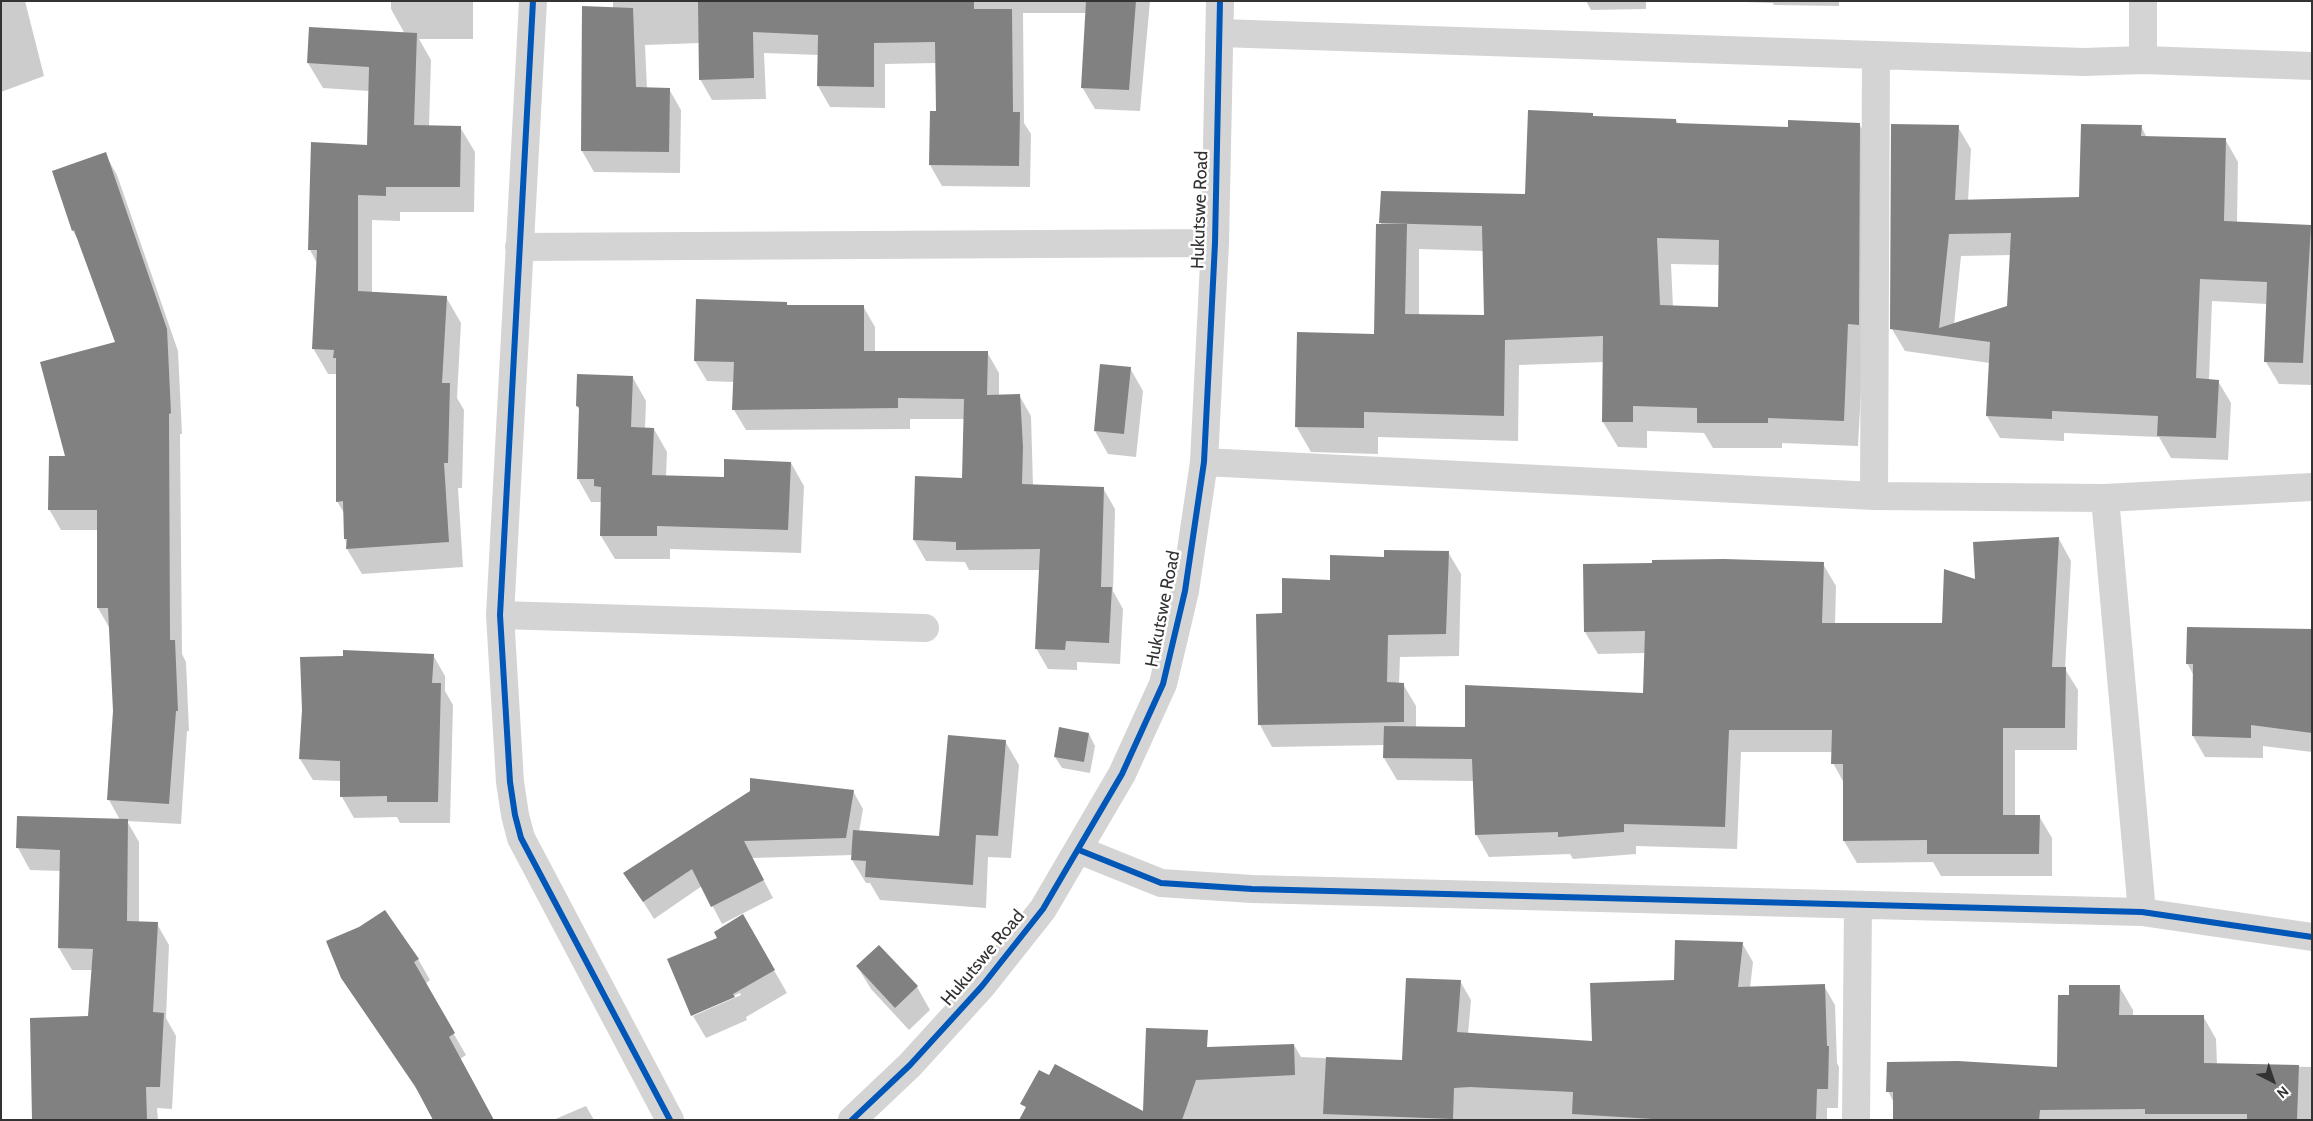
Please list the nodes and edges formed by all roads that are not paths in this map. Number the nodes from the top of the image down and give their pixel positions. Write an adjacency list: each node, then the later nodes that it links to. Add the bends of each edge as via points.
1 (533, 1): 9 (street)
2 (1220, 1): 4 (street, Hukutswe Road)
3 (2144, 1): 6 (street)
4 (1220, 33): 5 (street); 8 (street, Hukutswe Road)
5 (1876, 54): 6 (street, via 2084,62); 12 (street)
6 (2143, 60): 7 (street)
7 (2312, 66)
8 (1215, 243): 9 (street); 10 (street, Hukutswe Road)
9 (519, 247): 14 (street)
10 (1204, 462): 12 (street); 16 (street, Hukutswe Road, via 1185,591 1163,684 1122,774)
11 (2312, 488): 13 (street)
12 (1874, 496): 13 (street)
13 (2105, 498): 18 (street)
14 (500, 614): 15 (street); 20 (street, via 510,782 522,838)
15 (925, 628)
16 (1079, 850): 17 (street, via 1162,883 1252,889); 21 (street, Hukutswe Road, via 1043,909 982,986 910,1065)
17 (1858, 906): 18 (street); 22 (street)
18 (2142, 912): 19 (street)
19 (2312, 937)
20 (670, 1120)
21 (852, 1120)
22 (1856, 1120)

